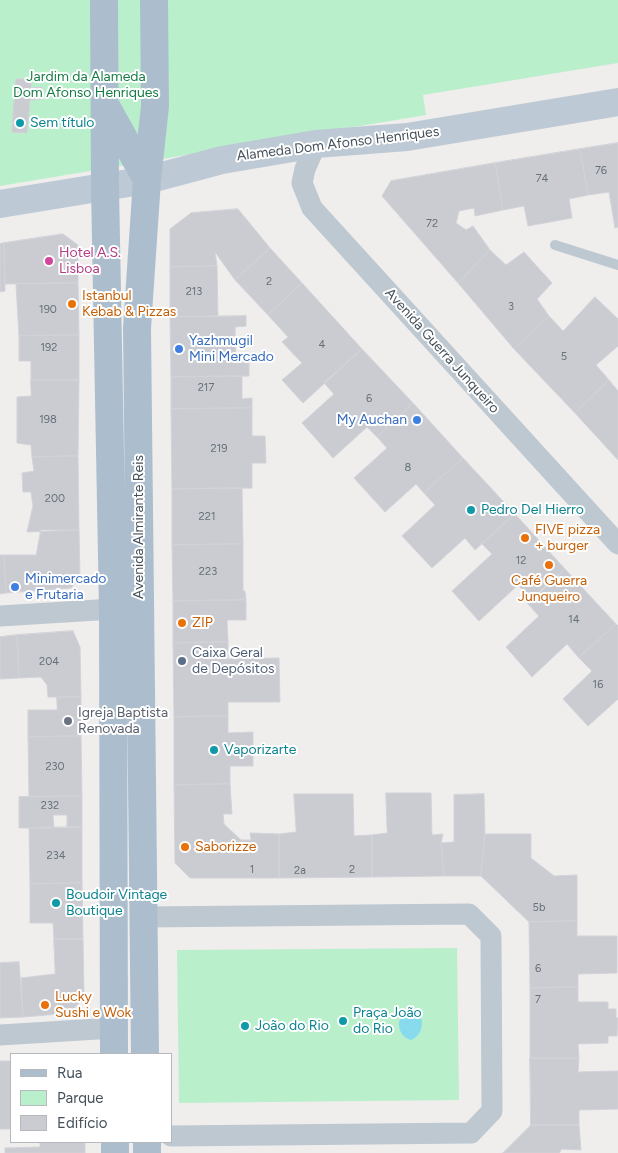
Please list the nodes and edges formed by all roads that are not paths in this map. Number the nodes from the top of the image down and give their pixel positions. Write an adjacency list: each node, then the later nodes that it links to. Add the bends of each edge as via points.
1 (104, 0): 4 (main road, Avenida Almirante Reis)
2 (154, 0): 6 (main road, Avenida Almirante Reis, via 155,106)
3 (618, 102): 5 (main road, Alameda Dom Afonso Henriques, via 407,136)
4 (105, 104): 6 (main road); 7 (main road, Avenida Almirante Reis)
5 (316, 144): 6 (main road, Alameda Dom Afonso Henriques, via 222,160); 11 (street, Avenida Guerra Junqueiro, via 302,183 312,208)
6 (147, 180): 7 (main road, Alameda Dom Afonso Henriques); 14 (main road, Avenida Almirante Reis, via 138,328)
7 (105, 187): 8 (main road, Alameda Dom Afonso Henriques); 12 (main road, Avenida Almirante Reis)
8 (0, 204)
9 (555, 245): 10 (lane)
10 (618, 265)
11 (618, 544)
12 (113, 609): 13 (street); 14 (street); 18 (main road, Avenida Almirante Reis)
13 (0, 616)
14 (140, 630): 15 (main road, Avenida Almirante Reis)
15 (144, 917): 16 (main road, Avenida Almirante Reis); 20 (street, via 469,914 491,936 492,1111 471,1133)
16 (145, 1027): 18 (main road); 19 (main road, Avenida Almirante Reis)
17 (0, 1035): 18 (street)
18 (114, 1041)
19 (145, 1053)
20 (172, 1136)

